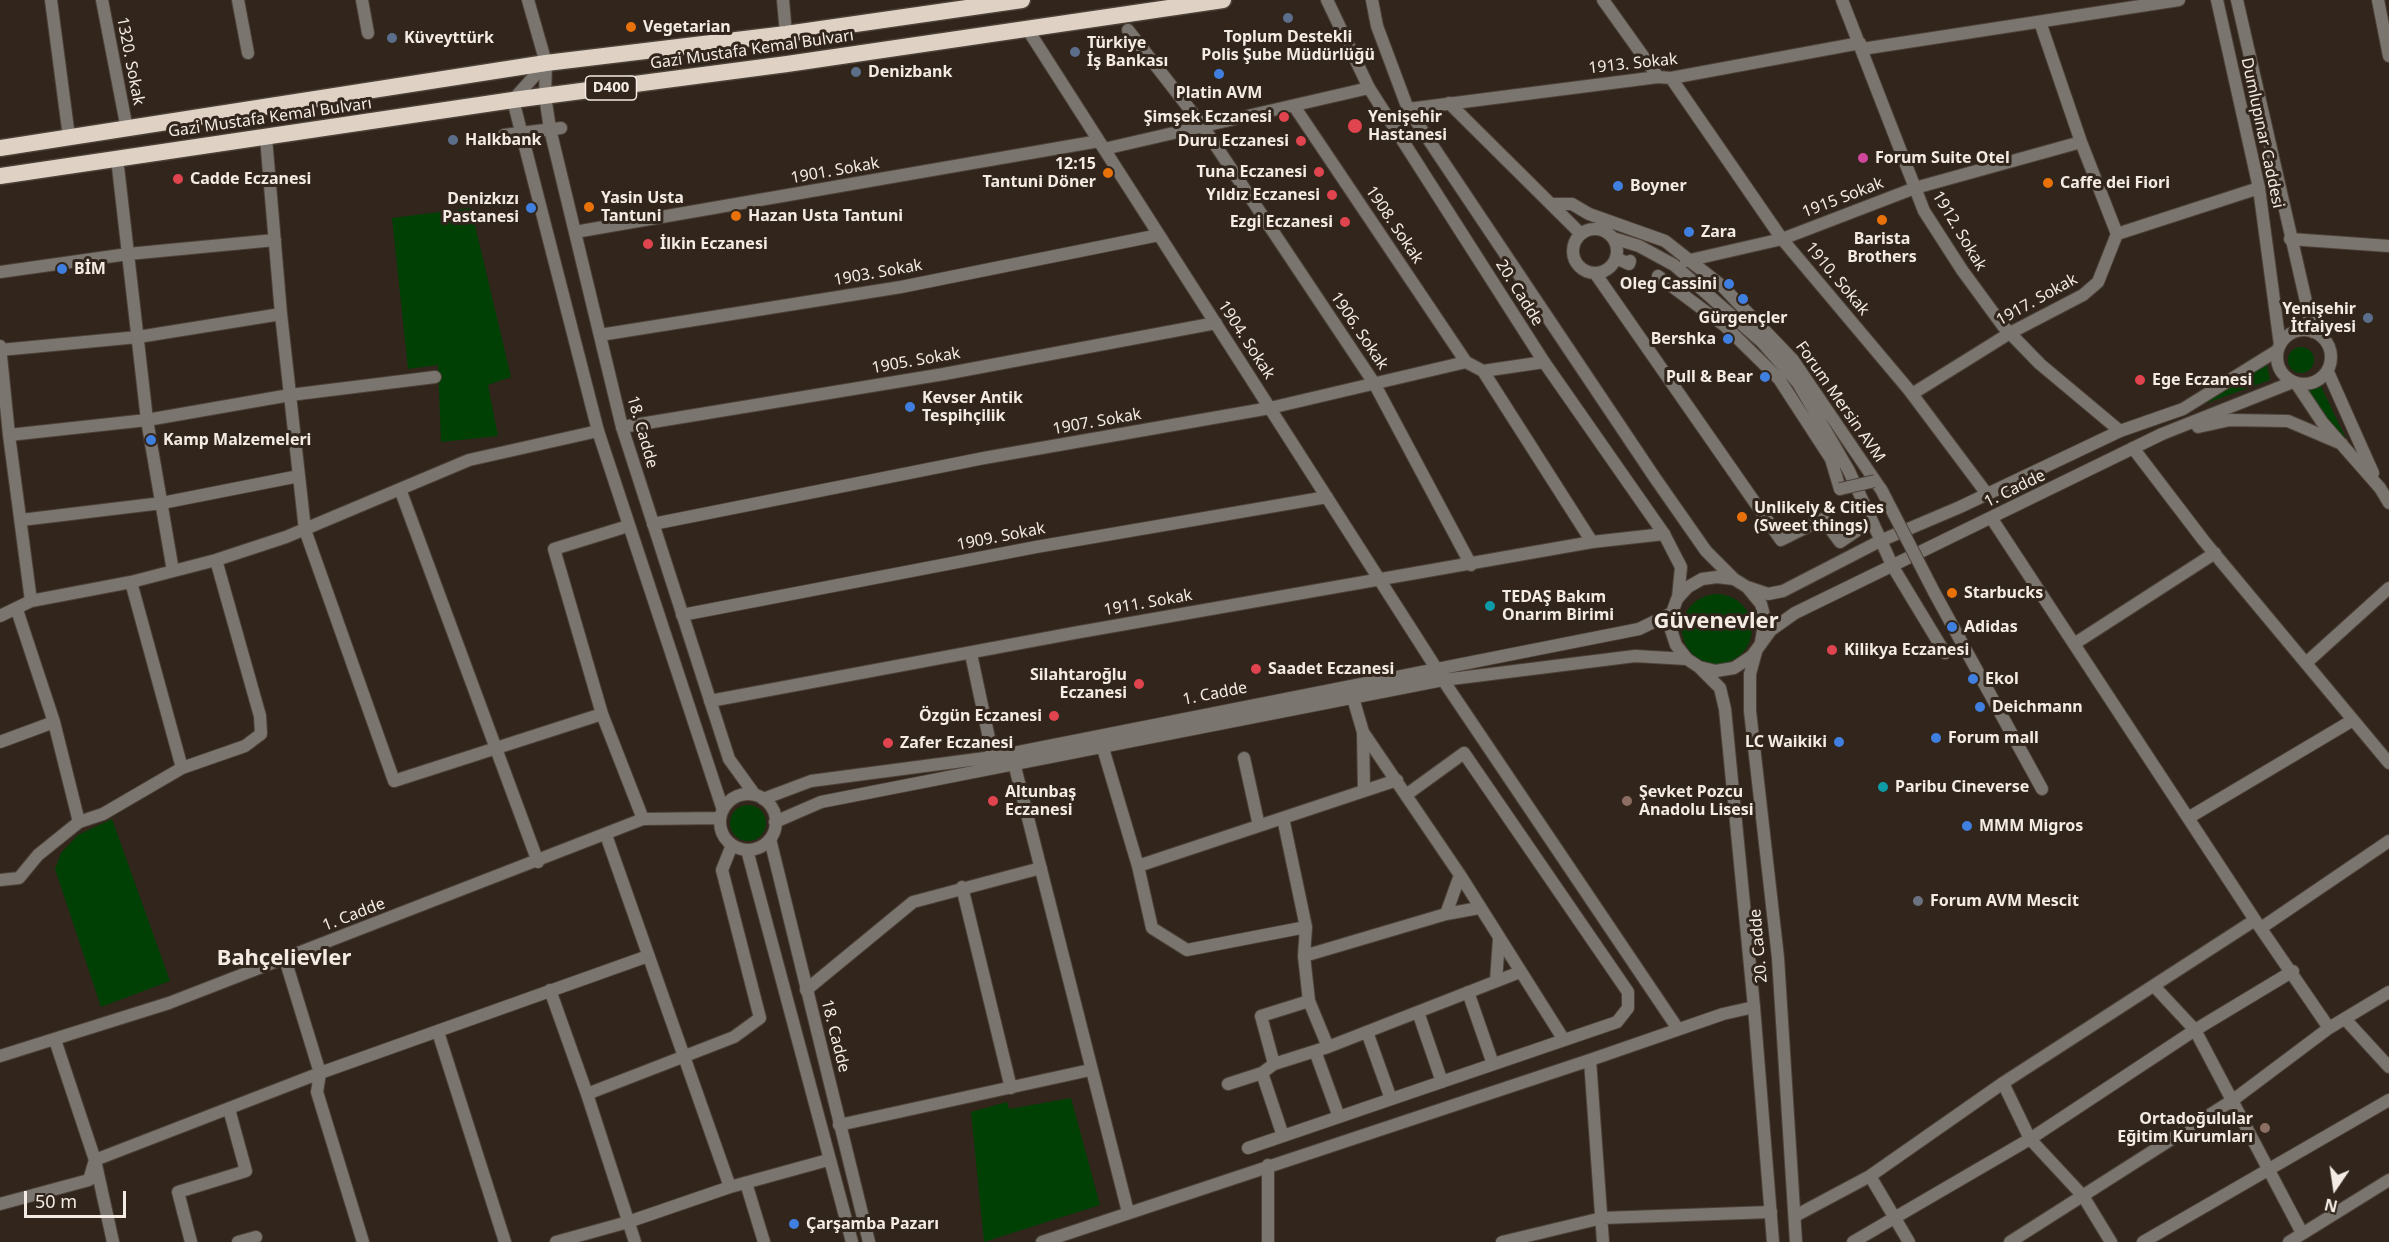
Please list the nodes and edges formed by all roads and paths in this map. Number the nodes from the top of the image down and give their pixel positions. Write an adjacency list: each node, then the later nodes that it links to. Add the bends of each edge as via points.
1 (51, 0): 40 (street)
2 (102, 0): 37 (street, 1320. Sokak)
3 (238, 0): 24 (street)
4 (362, 0): 21 (street)
5 (528, 0): 26 (street, 18. Cadde)
6 (783, 0): 22 (street)
7 (1022, 0): 22 (highway, Gazi Mustafa Kemal Bulvarı / D400)
8 (1223, 0): 19 (highway, Gazi Mustafa Kemal Bulvarı / D400)
9 (1328, 0): 29 (street, 20. Cadde)
10 (1372, 0): 34 (street, 20. Cadde, via 1377,26)
11 (1603, 0): 27 (street)
12 (1842, 0): 23 (street, 1912. Sokak)
13 (2179, 0): 17 (street, 1913. Sokak)
14 (2217, 0): 48 (street, Dumlupınar Caddesi)
15 (2237, 0): 56 (street, Dumlupınar Caddesi)
16 (2378, 0): 25 (street)
17 (2106, 6): 18 (street, 1913. Sokak)
18 (2040, 22): 23 (street, 1913. Sokak); 42 (street)
19 (1028, 30): 30 (highway, Gazi Mustafa Kemal Bulvarı / D400); 43 (street, 1904. Sokak)
20 (1128, 30): 35 (street, 1906. Sokak)
21 (368, 33)
22 (786, 34): 26 (highway, Gazi Mustafa Kemal Bulvarı / D400)
23 (1861, 46): 28 (street, 1913. Sokak); 47 (street, 1912. Sokak)
24 (248, 53)
25 (2389, 56)
26 (546, 63): 30 (street, 18. Cadde); 31 (street); 37 (highway, Gazi Mustafa Kemal Bulvarı / D400)
27 (1658, 77): 28 (street, 1913. Sokak); 32 (street, 1913. Sokak)
28 (1671, 78): 55 (street, 1910. Sokak)
29 (1369, 88): 33 (street, 1901. Sokak); 76 (street, 20. Cadde)
30 (545, 96): 31 (highway, Gazi Mustafa Kemal Bulvarı / D400); 36 (street, 18. Cadde)
31 (513, 99): 38 (street); 41 (highway, Gazi Mustafa Kemal Bulvarı / D400)
32 (1449, 103): 34 (street, 1913. Sokak); 49 (street)
33 (1294, 106): 35 (street, 1901. Sokak); 75 (street, 1908. Sokak)
34 (1408, 109): 116 (street, 20. Cadde, via 1655,478 1706,551)
35 (1202, 125): 43 (street, 1901. Sokak); 81 (street, 1906. Sokak)
36 (556, 128): 38 (street); 50 (street, 18. Cadde)
37 (127, 129): 40 (highway, Gazi Mustafa Kemal Bulvarı / D400)
38 (523, 133): 39 (street); 87 (street)
39 (504, 135)
40 (69, 138): 44 (highway, Gazi Mustafa Kemal Bulvarı / D400)
41 (266, 138): 45 (highway, Gazi Mustafa Kemal Bulvarı / D400); 57 (street)
42 (2081, 142): 47 (street, 1915 Sokak); 52 (street)
43 (1102, 145): 50 (street, 1901. Sokak); 53 (street, 1904. Sokak)
44 (0, 148)
45 (117, 158): 46 (highway, Gazi Mustafa Kemal Bulvarı / D400); 59 (street)
46 (0, 176)
47 (1916, 188): 55 (street, 1915 Sokak); 70 (street, 1912. Sokak, via 1924,211 1962,270)
48 (2259, 188): 52 (street); 73 (street, Dumlupınar Caddesi)
49 (1551, 204): 51 (street); 62 (street, Forum Mersin AVM, via 1572,204 1665,241)
50 (575, 232): 71 (street, 18. Cadde)
51 (1581, 234): 54 (street, via 1595,229); 65 (street, via 1573,255 1581,268)
52 (2117, 234): 70 (street, 1917. Sokak, via 2098,282 2083,295)
53 (1159, 235): 68 (street, 1904. Sokak); 71 (street, 1903. Sokak, via 901,287)
54 (1613, 238): 60 (street); 63 (street, Forum Mersin AVM, via 1639,246)
55 (1782, 239): 62 (street, 1915 Sokak); 82 (street, 1910. Sokak)
56 (2290, 239): 58 (street); 69 (street, Dumlupınar Caddesi)
57 (274, 240): 59 (street); 67 (street)
58 (2389, 246)
59 (128, 254): 64 (street); 72 (street)
60 (1617, 258): 61 (street, via 1629,264); 65 (street, via 1608,269)
61 (1630, 261)
62 (1690, 261): 63 (street, 1915 Sokak); 94 (street, Forum Mersin AVM, via 1722,286 1793,360)
63 (1674, 265): 103 (street, Forum Mersin AVM, via 1762,342 1798,383 1834,443)
64 (0, 272)
65 (1594, 273): 103 (street, via 1781,540 1823,519 1840,542)
66 (1658, 276): 94 (street, Forum Mersin AVM, bridge, via 1725,326 1779,379 1831,459 1840,489)
67 (281, 314): 72 (street); 83 (street)
68 (1216, 323): 84 (street, 1904. Sokak); 86 (street, 1905. Sokak, via 944,374)
69 (2313, 332): 73 (street, via 2290,334); 78 (street, via 2327,344 2331,362)
70 (2010, 333): 82 (street, 1917. Sokak); 88 (street, 1912. Sokak, via 2040,364)
71 (600, 335): 86 (street, 18. Cadde)
72 (138, 337): 74 (street); 85 (street)
73 (2279, 347): 80 (street, via 2280,370); 88 (street, 1. Cadde, via 2183,409)
74 (0, 349): 90 (street)
75 (1466, 362): 77 (street); 81 (street, 1907. Sokak)
76 (1544, 362): 77 (street); 107 (street, 20. Cadde)
77 (1483, 371): 109 (street)
78 (2328, 372): 80 (street, via 2316,381); 95 (street)
79 (435, 377): 83 (street)
80 (2294, 382): 89 (street, 1. Cadde); 91 (street)
81 (1374, 383): 84 (street, 1907. Sokak); 112 (street, 1906. Sokak)
82 (1912, 394): 97 (street, 1910. Sokak)
83 (290, 395): 85 (street); 93 (street)
84 (1270, 408): 98 (street, 1904. Sokak); 104 (street, 1907. Sokak, via 984,458)
85 (147, 420): 90 (street); 99 (street)
86 (622, 427): 104 (street, 18. Cadde)
87 (598, 431): 96 (street, via 469,460); 105 (street)
88 (2120, 431): 97 (street, 1. Cadde)
89 (2162, 434): 91 (street, via 2230,420 2288,421); 92 (street, 1. Cadde)
90 (6, 444): 102 (street)
91 (2342, 444): 95 (street)
92 (2133, 448): 101 (street, 1. Cadde); 110 (street)
93 (299, 476): 99 (street); 106 (street)
94 (1878, 485): 150 (street, bridge)
95 (2380, 488): 100 (street)
96 (400, 489): 106 (street); 143 (street)
97 (1986, 494): 108 (street, 1. Cadde)
98 (1327, 497): 115 (street, 1904. Sokak); 124 (street, 1909. Sokak, via 1036,547)
99 (162, 503): 102 (street); 114 (street)
100 (2389, 503)
101 (1992, 519): 113 (street, 1. Cadde); 126 (street)
102 (21, 520): 121 (street)
103 (1871, 521): 108 (street, Forum Mersin AVM)
104 (653, 524): 124 (street, 18. Cadde)
105 (628, 526): 137 (street, via 554,549); 154 (street)
106 (305, 531): 111 (street); 143 (street, via 394,781)
107 (1664, 534): 109 (street, 1911. Sokak); 120 (street, 20. Cadde, via 1682,567)
108 (1880, 541): 113 (street, Forum Mersin AVM); 118 (street, 1. Cadde, via 1783,591 1768,594)
109 (1592, 542): 112 (street, 1911. Sokak)
110 (2215, 553): 126 (street); 131 (street)
111 (216, 560): 114 (street); 148 (street, via 260,716 261,734 245,746)
112 (1471, 565): 115 (street, 1911. Sokak)
113 (1893, 567): 127 (street, 1. Cadde, via 1795,613 1771,630); 128 (street, Forum Mersin AVM)
114 (173, 571): 117 (street)
115 (1379, 579): 129 (street, 1911. Sokak); 133 (street, 1904. Sokak)
116 (1734, 579): 118 (street); 120 (street, via 1702,579)
117 (131, 582): 121 (street); 148 (street)
118 (1747, 587): 127 (street, via 1761,604 1765,619)
119 (2389, 588): 131 (street)
120 (1677, 599): 123 (street)
121 (31, 601): 122 (street)
122 (17, 610): 125 (street); 139 (street)
123 (1672, 613): 130 (street, via 1671,630); 133 (street, 1. Cadde, via 1639,629)
124 (682, 615): 136 (street, 18. Cadde)
125 (0, 616)
126 (2074, 644): 156 (street)
127 (1759, 645): 132 (street, via 1752,656 1734,668 1716,671); 236 (street, 20. Cadde, via 1750,674 1750,711 1778,957)
128 (1945, 653)
129 (972, 654): 136 (street, 1911. Sokak); 144 (street)
130 (1687, 659): 132 (street); 134 (street, 1. Cadde, via 1635,656)
131 (2306, 663): 138 (street)
132 (1699, 667): 189 (street, 20. Cadde, via 1719,688 1725,709)
133 (1436, 668): 144 (street, 1. Cadde)
134 (1443, 680): 135 (street, 1. Cadde); 193 (street)
135 (1353, 698): 140 (street); 142 (street, 1. Cadde)
136 (710, 701): 153 (street, 18. Cadde, via 729,759)
137 (602, 714): 143 (street); 157 (street)
138 (2353, 720): 147 (street); 156 (street)
139 (54, 722): 141 (street); 158 (street)
140 (1363, 732): 149 (street); 151 (street)
141 (0, 742)
142 (1102, 745): 146 (street, 1. Cadde); 167 (street)
143 (497, 749): 166 (street)
144 (993, 757): 153 (street, 1. Cadde, via 811,781)
145 (1244, 758): 160 (street)
146 (1014, 763): 159 (street, 1. Cadde, via 821,802); 168 (street)
147 (2389, 763)
148 (182, 768): 158 (street, via 103,814)
149 (1397, 780): 151 (street); 152 (street)
150 (2042, 789)
151 (1364, 791): 155 (street)
152 (1406, 795): 169 (street); 198 (street, via 1464,753 1628,992 1628,1008 1617,1022)
153 (759, 797): 154 (street, via 736,797); 159 (street, via 772,809)
154 (721, 814): 157 (street, 1. Cadde); 164 (street, via 722,833)
155 (1283, 818): 160 (street); 175 (street)
156 (2188, 818): 174 (street)
157 (643, 819): 161 (street, 1. Cadde)
158 (79, 822): 170 (street, via 38,855 20,878)
159 (775, 822): 162 (street)
160 (1259, 826): 167 (street)
161 (606, 835): 166 (street, 1. Cadde); 177 (street)
162 (770, 839): 165 (street); 185 (street, 18. Cadde)
163 (2389, 841): 174 (street)
164 (732, 845): 165 (street); 202 (street, via 722,870 760,1018 734,1038)
165 (747, 850): 225 (street)
166 (538, 862): 179 (street, 1. Cadde)
167 (1138, 866): 175 (street, via 1152,928 1187,950)
168 (1041, 868): 171 (street); 207 (street)
169 (1460, 875): 172 (street); 173 (street)
170 (0, 880)
171 (962, 887): 185 (street, via 913,902); 213 (street)
172 (1479, 908): 173 (street); 176 (street)
173 (1446, 914): 178 (street)
174 (2258, 924): 180 (street); 183 (street)
175 (1306, 927): 178 (street)
176 (1499, 939): 181 (street); 182 (street)
177 (648, 956): 184 (street); 202 (street)
178 (1304, 956): 188 (street)
179 (285, 959): 197 (street, 1. Cadde); 208 (street)
180 (2292, 971): 192 (street); 194 (street)
181 (1520, 972): 182 (street); 198 (street)
182 (1496, 981): 186 (street)
183 (2154, 986): 194 (street); 211 (street)
184 (550, 990): 195 (street); 214 (street)
185 (806, 990): 220 (street, 18. Cadde)
186 (1468, 992): 190 (street); 205 (street)
187 (2389, 992): 191 (street)
188 (1309, 1001): 199 (street); 204 (street, via 1261,1016)
189 (1754, 1007): 193 (street); 235 (street, 20. Cadde)
190 (1418, 1012): 196 (street); 210 (street)
191 (2345, 1019): 192 (street); 206 (street)
192 (2330, 1028): 216 (street)
193 (1678, 1029): 203 (street)
194 (2195, 1030): 216 (street); 222 (street)
195 (438, 1032): 208 (street); 246 (street)
196 (1367, 1032): 199 (street); 215 (street)
197 (55, 1040): 201 (street, 1. Cadde); 224 (street)
198 (1564, 1040): 205 (street)
199 (1328, 1047): 200 (street)
200 (1315, 1051): 204 (street); 219 (street)
201 (0, 1056)
202 (685, 1058): 214 (street); 231 (street)
203 (1590, 1060): 226 (street); 237 (street)
204 (1274, 1064): 209 (street)
205 (1493, 1064): 210 (street)
206 (2389, 1067)
207 (1090, 1070): 213 (street); 234 (street)
208 (320, 1073): 218 (street); 245 (street, via 317,1092)
209 (1262, 1073): 212 (street); 221 (street)
210 (1442, 1082): 215 (street)
211 (2003, 1083): 222 (street); 228 (street)
212 (1228, 1084)
213 (1011, 1088): 220 (street)
214 (587, 1094): 239 (street)
215 (1391, 1099): 219 (street)
216 (2233, 1100): 227 (street); 232 (street)
217 (2389, 1100): 227 (street)
218 (229, 1109): 224 (street); 243 (street, via 246,1171 178,1192)
219 (1339, 1117): 221 (street)
220 (839, 1125): 251 (street, 18. Cadde)
221 (1283, 1136): 223 (street)
222 (2030, 1139): 232 (street); 238 (street)
223 (1248, 1148)
224 (95, 1160): 233 (street, via 89,1180); 242 (street)
225 (828, 1160): 230 (street); 250 (street)
226 (1268, 1165): 234 (street); 253 (street)
227 (2267, 1168): 240 (street); 262 (street)
228 (1870, 1176): 236 (street); 238 (street)
229 (2389, 1180): 240 (street)
230 (746, 1183): 231 (street); 249 (street)
231 (730, 1187): 239 (street)
232 (2083, 1196): 260 (street); 261 (street)
233 (0, 1204)
234 (1128, 1212): 252 (street)
235 (1771, 1212): 237 (street); 256 (street, 20. Cadde)
236 (1794, 1216): 257 (street, 20. Cadde)
237 (1602, 1218): 254 (street); 255 (street)
238 (1894, 1219): 258 (street); 259 (street)
239 (628, 1222): 247 (street); 248 (street)
240 (2302, 1233): 263 (street)
241 (256, 1237): 244 (street)
242 (113, 1242)
243 (191, 1242)
244 (238, 1242)
245 (363, 1242)
246 (505, 1242)
247 (556, 1242)
248 (635, 1242)
249 (764, 1242)
250 (852, 1242)
251 (869, 1242)
252 (1042, 1242)
253 (1268, 1242)
254 (1502, 1242)
255 (1603, 1242)
256 (1773, 1242)
257 (1796, 1242)
258 (1853, 1242)
259 (1909, 1242)
260 (2010, 1242)
261 (2111, 1242)
262 (2143, 1242)
263 (2289, 1242)

